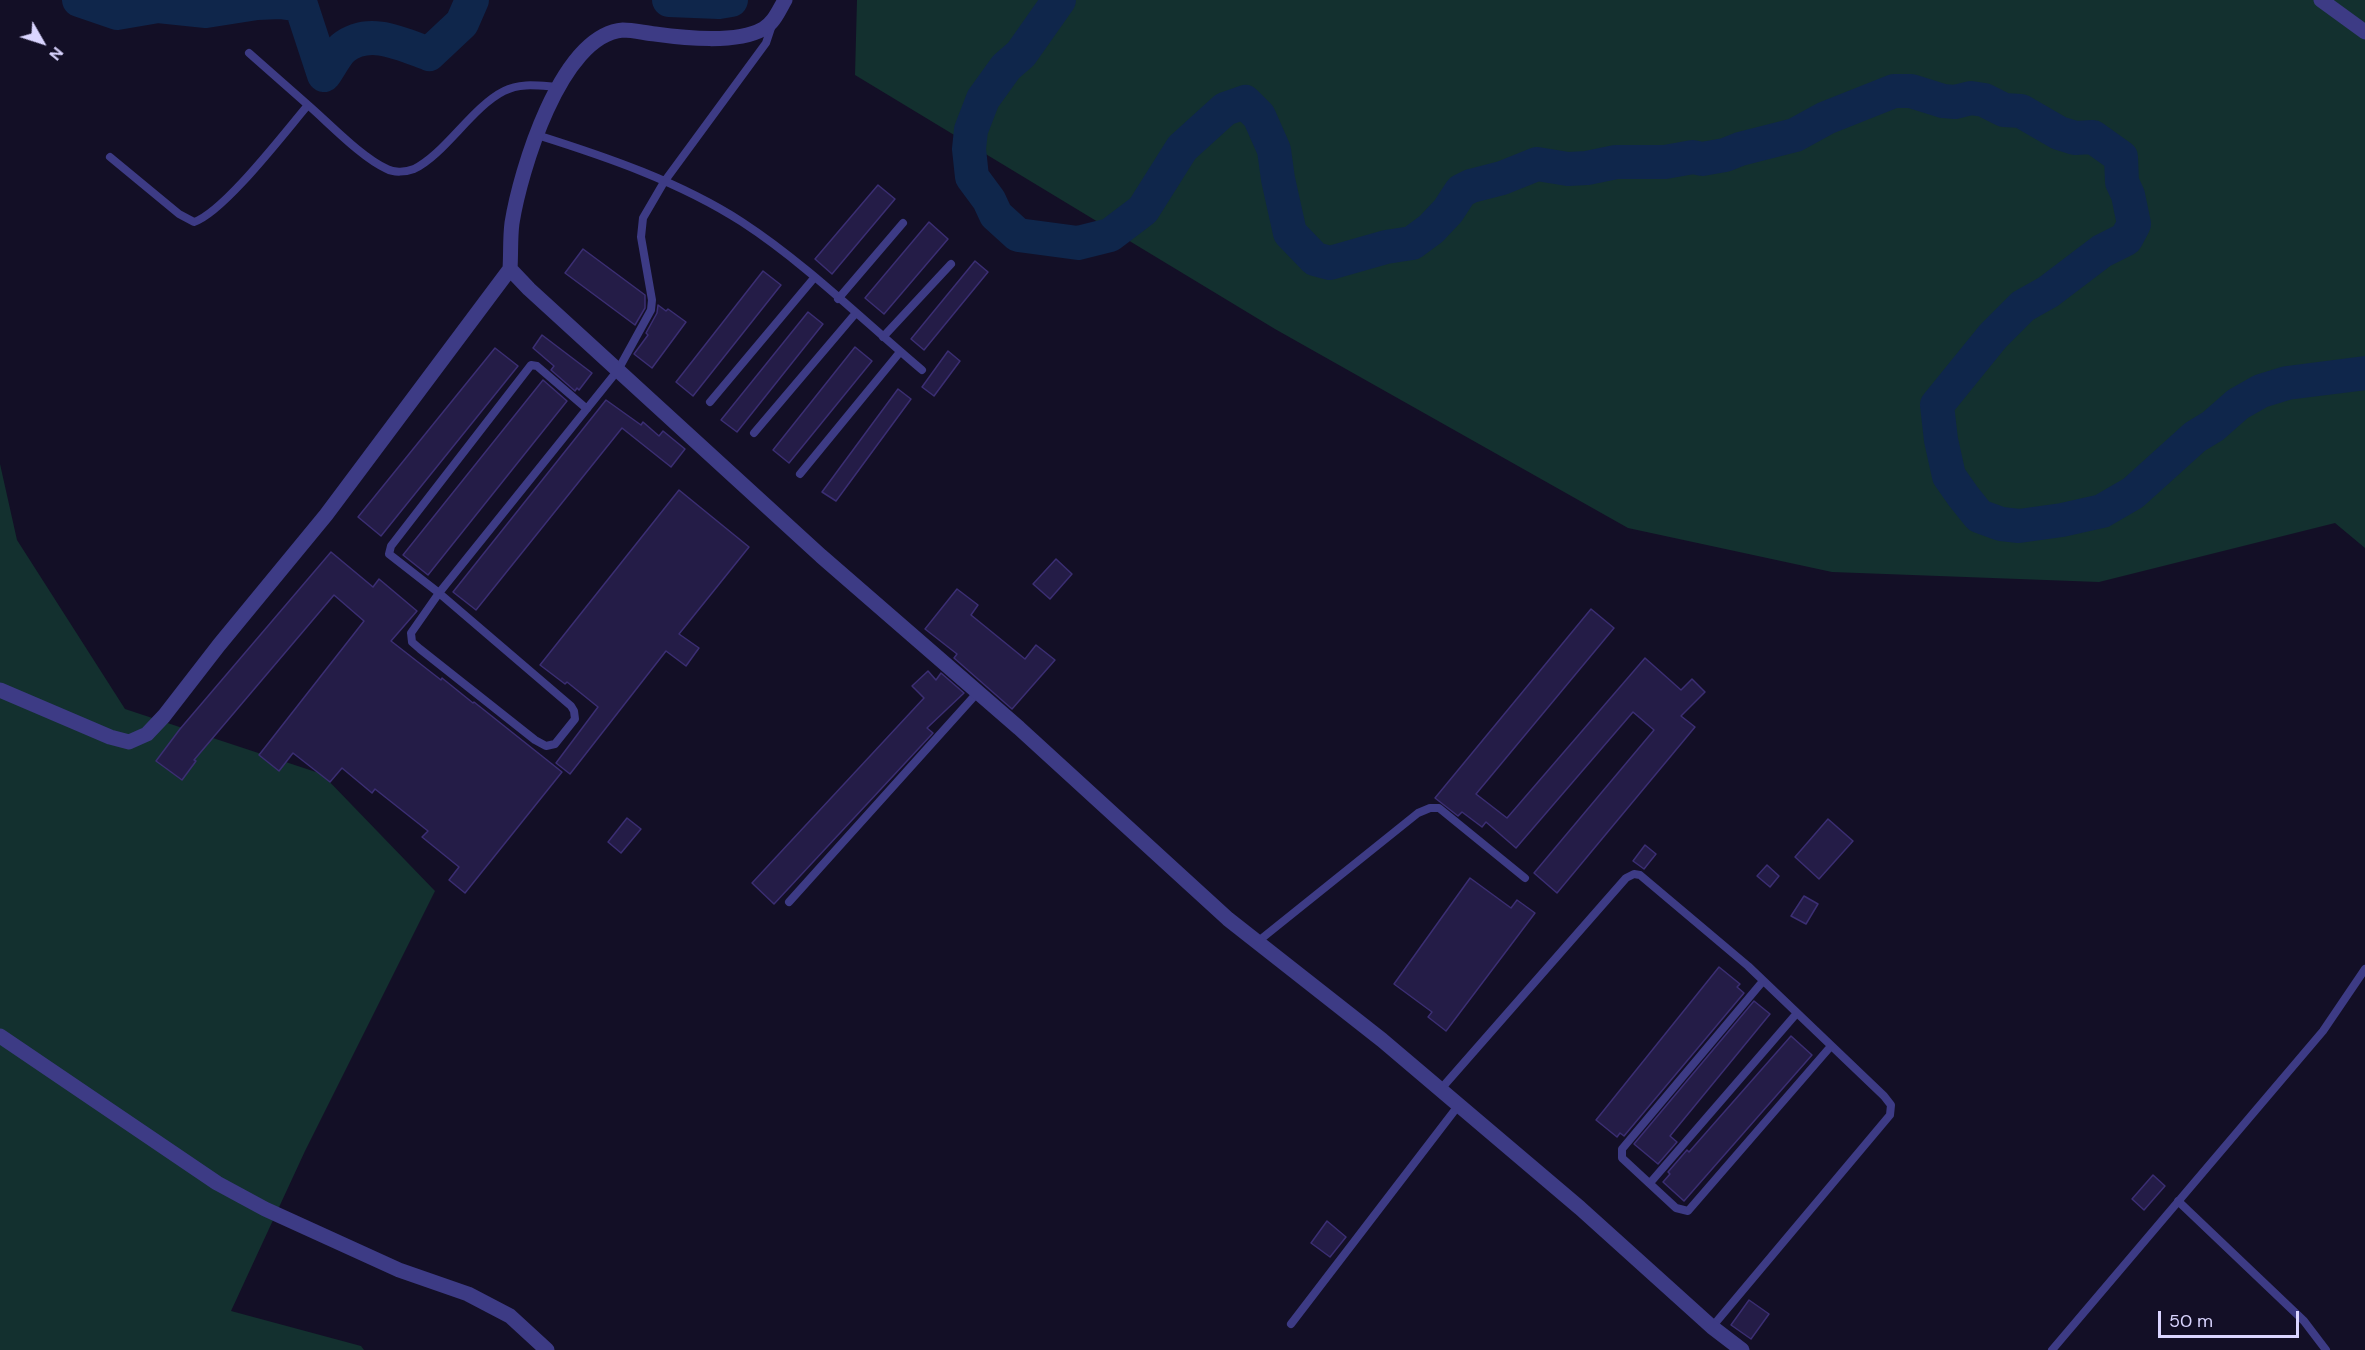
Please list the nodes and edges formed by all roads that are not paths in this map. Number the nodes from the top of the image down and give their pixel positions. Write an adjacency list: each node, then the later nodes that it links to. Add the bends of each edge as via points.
1 (785, 0): 3 (street)
2 (2321, 0): 4 (street)
3 (774, 19): 6 (street, via 763,29 742,35 697,39 622,30 606,36 580,56); 10 (lane, via 766,43)
4 (2365, 32)
5 (249, 53): 7 (lane)
6 (559, 87): 7 (lane, via 523,85 504,91 431,156 414,169 402,172 388,170 368,156); 8 (street)
7 (308, 105): 9 (lane, via 226,198 205,218 194,222)
8 (537, 135): 10 (lane); 13 (street, via 524,169 512,225)
9 (110, 157)
10 (664, 182): 14 (lane, via 742,222); 19 (lane, via 644,218 641,237 651,310)
11 (903, 222): 15 (lane)
12 (951, 264): 17 (lane)
13 (510, 269): 19 (street); 26 (street, via 326,515 147,734 129,742 110,737)
14 (814, 278): 15 (lane); 21 (lane)
15 (838, 298): 16 (lane)
16 (855, 314): 17 (lane); 23 (lane)
17 (883, 337): 18 (lane)
18 (900, 352): 20 (lane); 24 (lane)
19 (618, 370): 22 (lane); 27 (street, via 821,556)
20 (922, 370)
21 (710, 402)
22 (587, 409): 25 (lane); 25 (lane, via 537,366 531,365 524,373 391,546 392,558)
23 (754, 433)
24 (800, 474)
25 (439, 593): 25 (lane, via 411,633 412,642 535,740 546,746 555,744 575,718 571,706)
26 (0, 690)
27 (978, 692): 29 (lane); 30 (street)
28 (1525, 878): 30 (lane, via 1439,808 1430,808 1418,813)
29 (789, 902)
30 (1256, 943): 36 (street)
31 (2365, 969): 39 (lane, via 2323,1032)
32 (1763, 981): 33 (lane); 36 (lane, via 1640,875 1634,874 1626,878); 38 (lane, via 1622,1149 1622,1158)
33 (1797, 1013): 35 (lane); 38 (lane)
34 (0, 1036): 42 (street, via 217,1183 371,1258 468,1294 510,1316)
35 (1831, 1046): 38 (lane, via 1688,1211 1676,1208); 41 (lane, via 1884,1096 1891,1105 1890,1115)
36 (1440, 1090): 37 (street)
37 (1458, 1106): 40 (lane); 41 (street, via 1580,1208)
38 (1650, 1183)
39 (2178, 1201): 44 (lane); 45 (lane, via 2304,1321)
40 (1291, 1323)
41 (1712, 1327): 43 (street)
42 (547, 1350)
43 (1742, 1350)
44 (2052, 1350)
45 (2326, 1350)

